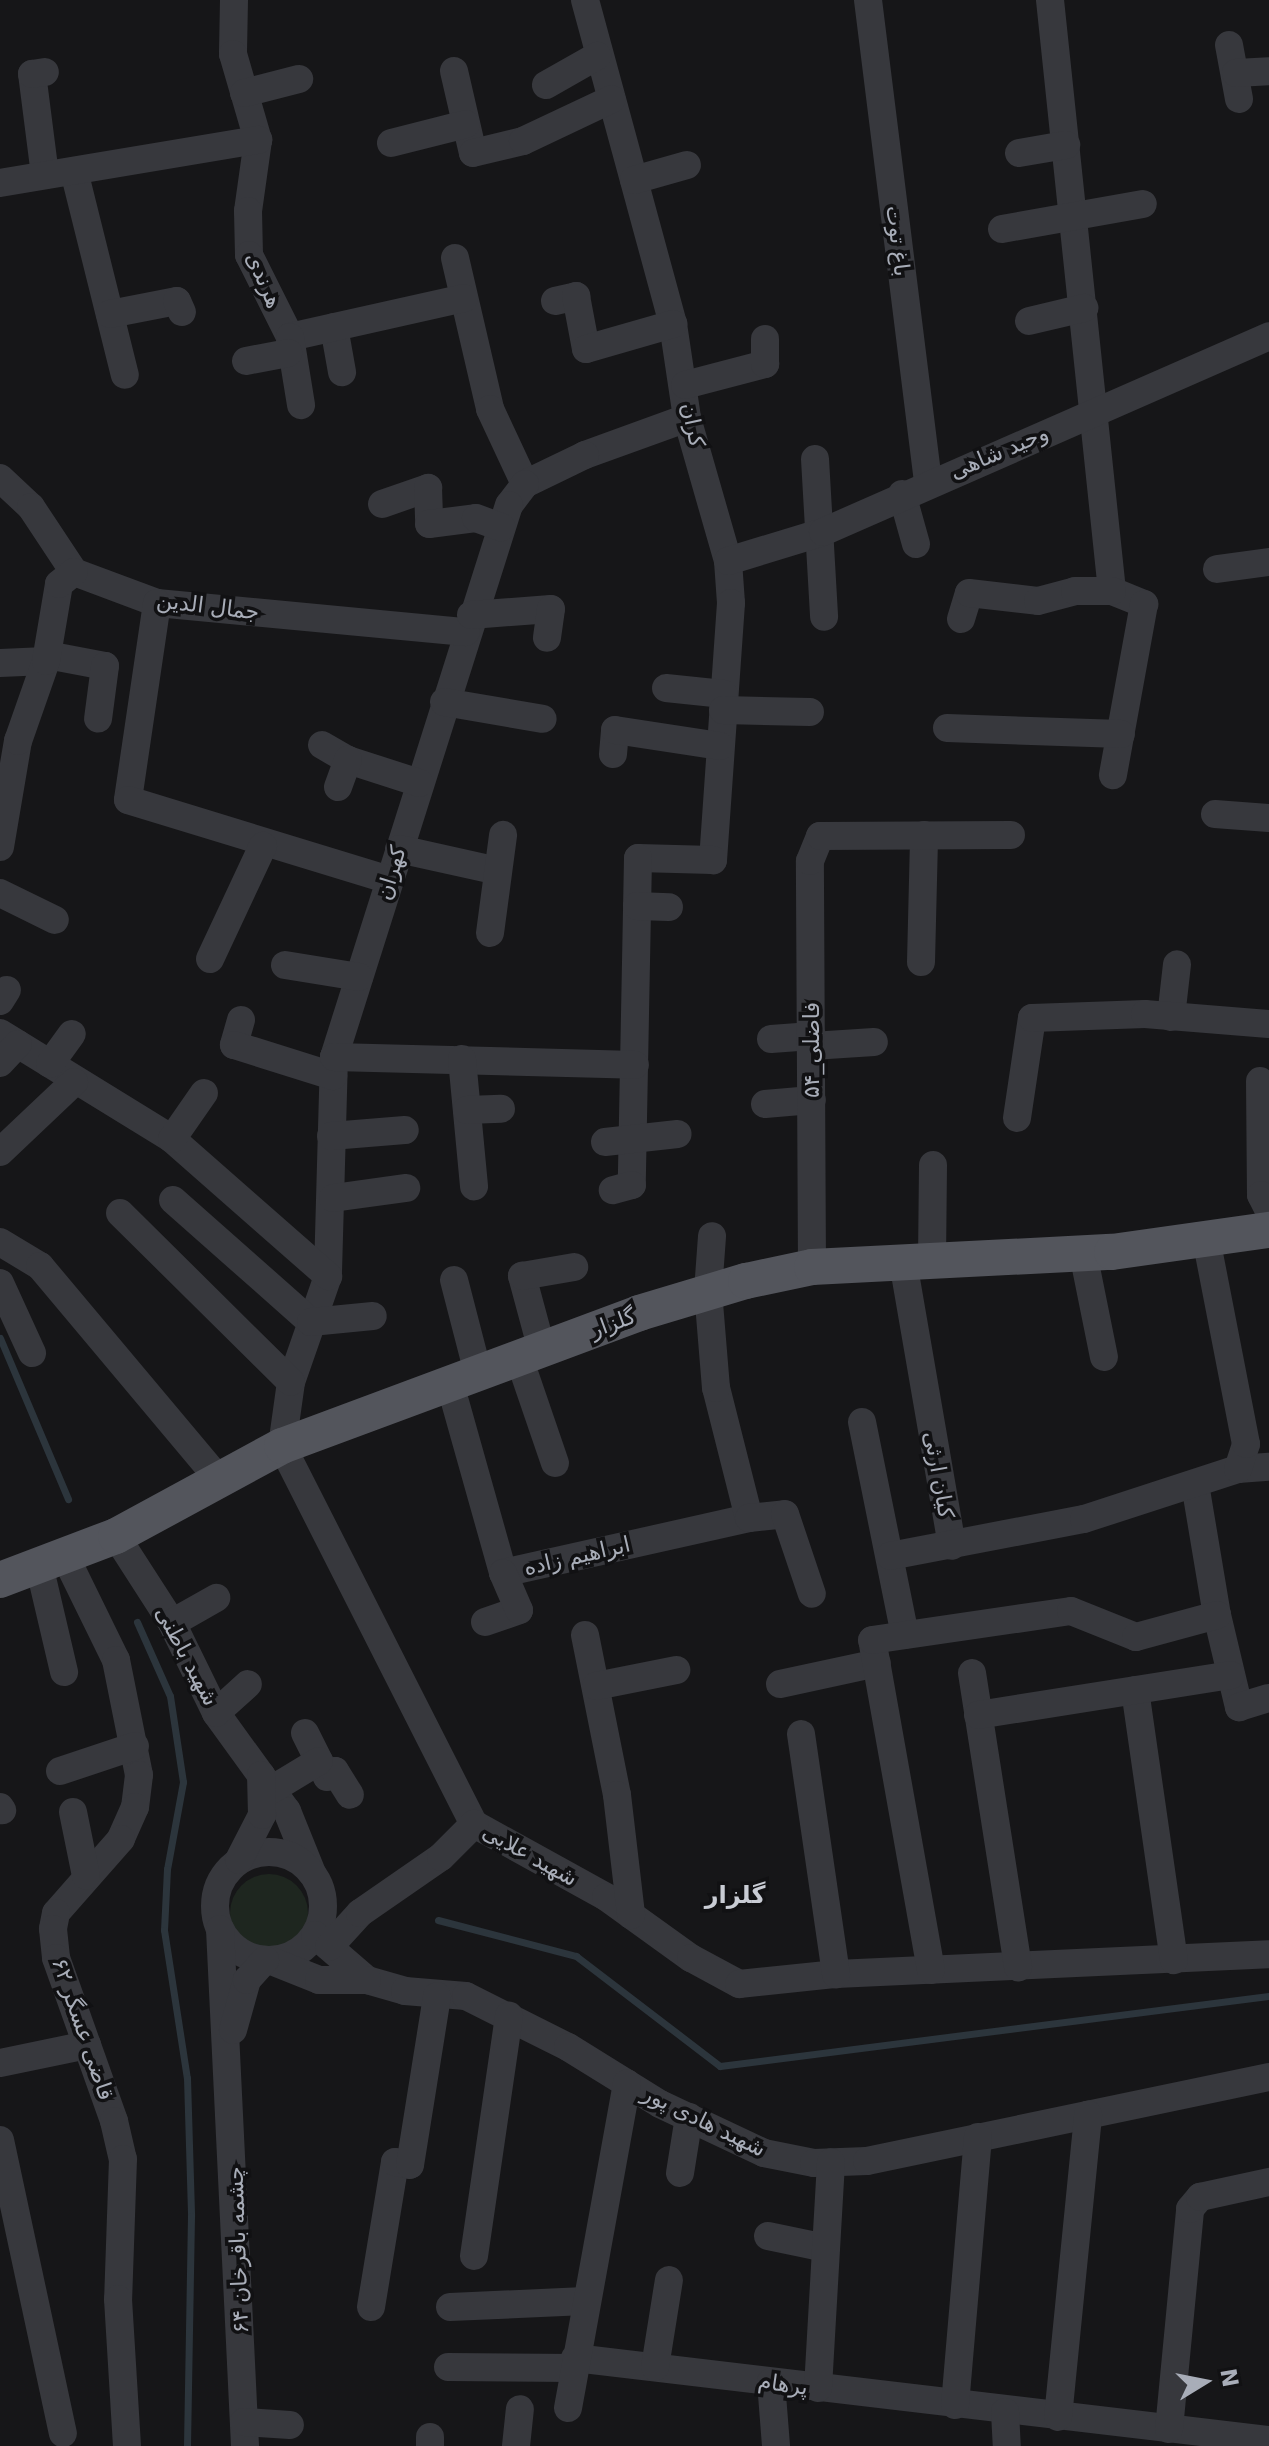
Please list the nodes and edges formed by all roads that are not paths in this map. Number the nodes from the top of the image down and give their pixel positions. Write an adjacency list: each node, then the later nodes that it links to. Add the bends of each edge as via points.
1 (234, 0): 12 (street, هرندی, via 233,54)
2 (585, 0): 6 (street, کران)
3 (868, 0): 49 (street, باغ توت)
4 (1050, 0): 17 (street)
5 (1229, 45): 8 (street, via 1238,86)
6 (597, 56): 11 (street); 13 (street, کران)
7 (454, 71): 14 (street)
8 (1269, 71)
9 (45, 72): 21 (street, via 32,74)
10 (299, 79): 12 (street)
11 (546, 85)
12 (244, 93): 15 (street, هرندی)
13 (612, 99): 14 (street, via 523,141 473,153); 22 (street, کران)
14 (466, 124): 16 (street)
15 (258, 140): 20 (street); 38 (street, هرندی, via 248,211 249,255)
16 (391, 143)
17 (1066, 145): 18 (street); 25 (street)
18 (1019, 153)
19 (687, 165): 22 (street)
20 (74, 171): 21 (street); 32 (street)
21 (45, 175): 23 (street)
22 (634, 180): 34 (street, کران)
23 (0, 183)
24 (1143, 204): 25 (street)
25 (1074, 219): 26 (street); 30 (street)
26 (1002, 229)
27 (455, 258): 28 (street)
28 (464, 298): 35 (street, هرندی); 48 (street, via 490,409)
29 (555, 301): 34 (street, via 576,296 586,349)
30 (1084, 308): 33 (street); 44 (street)
31 (182, 312): 32 (street, via 177,301)
32 (110, 314): 41 (street)
33 (1029, 321)
34 (673, 324): 42 (street, کران)
35 (334, 327): 38 (street, هرندی); 40 (street)
36 (1269, 336): 44 (street, وحید شاهی)
37 (765, 339): 42 (street, via 765,364)
38 (289, 345): 39 (street); 43 (street)
39 (246, 361)
40 (342, 372)
41 (125, 375)
42 (685, 385): 45 (street, کران)
43 (301, 405)
44 (1095, 410): 49 (street, وحید شاهی); 58 (street)
45 (687, 418): 48 (street, via 585,455); 54 (street, کران)
46 (815, 459): 52 (street)
47 (0, 478): 57 (street, via 31,507)
48 (525, 484): 51 (street, کهران)
49 (915, 488): 52 (street, وحید شاهی); 53 (street, باغ توت)
50 (382, 504): 51 (street, via 428,488 429,524 476,518)
51 (501, 527): 62 (street, کهران)
52 (823, 532): 54 (street, وحید شاهی); 60 (street)
53 (916, 544)
54 (728, 561): 68 (street, کران, via 731,603)
55 (1269, 562): 56 (street)
56 (1217, 569)
57 (74, 572): 59 (street, جمال الدین); 64 (street, via 59,584)
58 (1112, 591): 61 (street, via 1075,591 1038,601 969,593); 73 (street, via 1144,604)
59 (157, 603): 62 (street, جمال الدین); 87 (street, via 128,800)
60 (824, 617)
61 (961, 619)
62 (468, 624): 63 (street, جمال الدین, via 551,609); 67 (street, کهران)
63 (547, 638)
64 (46, 658): 65 (street); 70 (street, via 105,666); 83 (street, via 18,741)
65 (0, 663)
66 (666, 688): 68 (street)
67 (444, 702): 71 (street); 79 (street, کهران)
68 (723, 702): 69 (street); 75 (street, کران)
69 (810, 712)
70 (98, 719)
71 (543, 719)
72 (947, 728): 73 (street)
73 (1121, 734): 78 (street)
74 (322, 745): 77 (street)
75 (720, 746): 76 (street, via 615,730); 93 (street, کران, via 713,860 638,858)
76 (613, 754)
77 (348, 760): 79 (street); 80 (street)
78 (1113, 775)
79 (419, 783): 89 (street, کهران)
80 (338, 787)
81 (1215, 814): 82 (street)
82 (1269, 818)
83 (1, 819): 88 (street)
84 (503, 835): 90 (street)
85 (924, 835): 86 (street); 98 (street); 107 (street, ۵۴_فاضلی, via 820,836 810,861)
86 (1011, 835)
87 (263, 846): 91 (street); 97 (street)
88 (0, 847)
89 (399, 849): 90 (street); 91 (street, کهران)
90 (498, 871): 96 (street)
91 (389, 880): 101 (street, کهران)
92 (0, 893): 95 (street)
93 (637, 906): 94 (street); 112 (street)
94 (669, 907)
95 (55, 920)
96 (490, 933)
97 (210, 959)
98 (921, 962)
99 (1177, 964): 102 (street)
100 (285, 965): 101 (street)
101 (359, 977): 113 (street, کهران)
102 (1171, 1017): 104 (street); 121 (street, via 1032,1018)
103 (241, 1020): 113 (street, via 234,1045)
104 (1269, 1024)
105 (72, 1034): 111 (street)
106 (771, 1039): 107 (street)
107 (812, 1041): 108 (street); 117 (street, ۵۴_فاضلی)
108 (874, 1042)
109 (6, 1047): 111 (street)
110 (462, 1059): 112 (street); 113 (street); 120 (street)
111 (50, 1064): 115 (street)
112 (635, 1065): 126 (street)
113 (334, 1067): 124 (street, کهران)
114 (1260, 1081): 134 (street, via 1261,1195)
115 (74, 1082): 125 (street); 127 (street)
116 (204, 1093): 125 (street)
117 (812, 1100): 118 (street); 143 (street, ۵۴_فاضلی)
118 (765, 1104)
119 (501, 1109): 120 (street)
120 (467, 1110): 129 (street)
121 (1017, 1118)
122 (405, 1130): 124 (street)
123 (678, 1134): 126 (street)
124 (331, 1136): 132 (street, کهران)
125 (172, 1139): 144 (street)
126 (619, 1140): 131 (street, via 632,1185)
127 (0, 1152)
128 (933, 1165): 141 (street, کیان ارثی)
129 (474, 1186)
130 (406, 1188): 132 (street)
131 (613, 1190)
132 (333, 1198): 144 (street, کهران)
133 (173, 1200): 149 (street)
134 (1269, 1211)
135 (120, 1213): 154 (street)
136 (1269, 1230): 138 (main road, گلزار)
137 (712, 1236): 147 (street)
138 (1206, 1239): 140 (main road, گلزار); 159 (street, via 1246,1444)
139 (0, 1242): 160 (street, via 40,1266)
140 (1083, 1253): 141 (main road, گلزار); 152 (street)
141 (917, 1262): 143 (main road, گلزار); 164 (street, کیان ارثی)
142 (574, 1267): 151 (street, via 522,1276)
143 (812, 1267): 147 (main road, گلزار)
144 (328, 1276): 149 (street, کهران)
145 (454, 1280): 153 (street, ابراهیم زاده)
146 (0, 1283): 150 (street)
147 (708, 1291): 151 (main road, گلزار); 162 (street, via 716,1388)
148 (373, 1316): 149 (street)
149 (311, 1322): 154 (street, کهران)
150 (32, 1353)
151 (530, 1354): 153 (main road, گلزار); 157 (street)
152 (1104, 1357)
153 (464, 1379): 156 (main road, گلزار); 167 (street, ابراهیم زاده)
154 (291, 1382): 156 (street, کهران)
155 (862, 1422): 165 (street)
156 (282, 1446): 160 (main road, گلزار); 196 (street, شهید علایی)
157 (555, 1463)
158 (1269, 1467): 159 (street)
159 (1238, 1469): 161 (street)
160 (218, 1478): 163 (main road, گلزار)
161 (1195, 1484): 164 (street, via 1084,1519); 171 (street)
162 (749, 1518): 167 (street, ابراهیم زاده); 169 (street, ابراهیم زاده, via 785,1514)
163 (116, 1536): 166 (main road, گلزار); 173 (street, شهید باطنی)
164 (952, 1546): 165 (street, کیان ارثی)
165 (890, 1556): 175 (street)
166 (52, 1560): 168 (main road, گلزار); 178 (street); 190 (street, قاضی عسگر ۶۲, via 116,1660)
167 (503, 1573): 172 (street, via 519,1610)
168 (0, 1580)
169 (812, 1594)
170 (216, 1598): 173 (street)
171 (1217, 1615): 175 (street, via 1136,1637 1071,1611); 180 (street)
172 (485, 1622)
173 (172, 1623): 186 (street, شهید باطنی)
174 (585, 1635): 183 (street)
175 (905, 1635): 176 (street)
176 (874, 1652): 182 (street); 207 (street)
177 (676, 1670): 183 (street)
178 (64, 1672)
179 (972, 1673): 187 (street)
180 (1231, 1675): 184 (street); 185 (street, via 1239,1707)
181 (248, 1684): 186 (street)
182 (780, 1684)
183 (596, 1686): 200 (street)
184 (1135, 1690): 187 (street); 205 (street)
185 (1269, 1698)
186 (216, 1713): 193 (street, شهید باطنی)
187 (978, 1715): 206 (street)
188 (305, 1733): 191 (street)
189 (801, 1734): 208 (street)
190 (135, 1746): 192 (street); 199 (street, قاضی عسگر ۶۲, via 135,1807 121,1839)
191 (319, 1761): 193 (street); 194 (street, via 327,1777 335,1771)
192 (60, 1771)
193 (266, 1782): 197 (street, via 262,1815); 198 (street, شهید باطنی, via 287,1811)
194 (350, 1795)
195 (73, 1812): 199 (street)
196 (474, 1824): 200 (street, شهید علایی); 202 (street, via 441,1857)
197 (239, 1860): 198 (street, via 270,1851 293,1857); 201 (street, via 215,1898)
198 (312, 1873): 202 (street, via 323,1903)
199 (86, 1876): 212 (street, قاضی عسگر ۶۲, via 56,1913 53,1929 56,1958)
200 (631, 1915): 208 (street, شهید علایی, via 739,1984)
201 (220, 1929): 204 (street, via 239,1951); 213 (street)
202 (322, 1941): 204 (street); 209 (street, شهید هادی پور)
203 (1269, 1954): 205 (street, شهید علایی)
204 (267, 1960): 209 (street, via 319,1980); 213 (street, via 247,1980)
205 (1174, 1960): 206 (street, شهید علایی)
206 (1018, 1967): 207 (street, شهید علایی)
207 (931, 1970): 208 (street, شهید علایی)
208 (836, 1974)
209 (367, 1980): 210 (street, شهید هادی پور)
210 (437, 1996): 211 (street, شهید هادی پور, via 466,1996); 229 (street, via 410,2165 395,2162)
211 (509, 2016): 215 (street, شهید هادی پور); 226 (street)
212 (87, 2045): 214 (street); 247 (street, قاضی عسگر ۶۲, via 123,2159 118,2299)
213 (229, 2054): 244 (street, چشمه باقرخان ۶۴)
214 (0, 2063)
215 (627, 2083): 218 (street, شهید هادی پور); 228 (street)
216 (1267, 2084): 217 (street, شهید هادی پور)
217 (1088, 2114): 219 (street, شهید هادی پور); 240 (street)
218 (689, 2117): 221 (street, شهید هادی پور, via 764,2153); 222 (street)
219 (978, 2137): 221 (street, شهید هادی پور, via 867,2161); 236 (street)
220 (0, 2140): 243 (street)
221 (831, 2162): 225 (street)
222 (680, 2173)
223 (1269, 2182): 242 (street, via 1200,2197 1190,2209)
224 (768, 2236): 225 (street)
225 (826, 2248): 235 (street)
226 (474, 2256)
227 (669, 2280): 233 (street)
228 (585, 2301): 230 (street); 231 (street)
229 (371, 2307)
230 (450, 2307)
231 (574, 2363): 232 (street, پرهام); 233 (street, پرهام); 237 (street)
232 (448, 2367)
233 (655, 2367): 234 (street, پرهام)
234 (771, 2382): 235 (street, پرهام); 249 (street)
235 (818, 2388): 236 (street, پرهام)
236 (955, 2405): 239 (street, پرهام)
237 (568, 2408)
238 (520, 2409): 248 (street)
239 (1005, 2412): 240 (street, پرهام); 250 (street)
240 (1058, 2417): 245 (street, پرهام)
241 (290, 2425): 244 (street)
242 (1169, 2429): 245 (street, پرهام); 246 (street, پرهام)
243 (63, 2433)
244 (244, 2434)
245 (1119, 2435)
246 (1269, 2440)
247 (127, 2446)
248 (516, 2446)
249 (776, 2446)
250 (1007, 2446)

